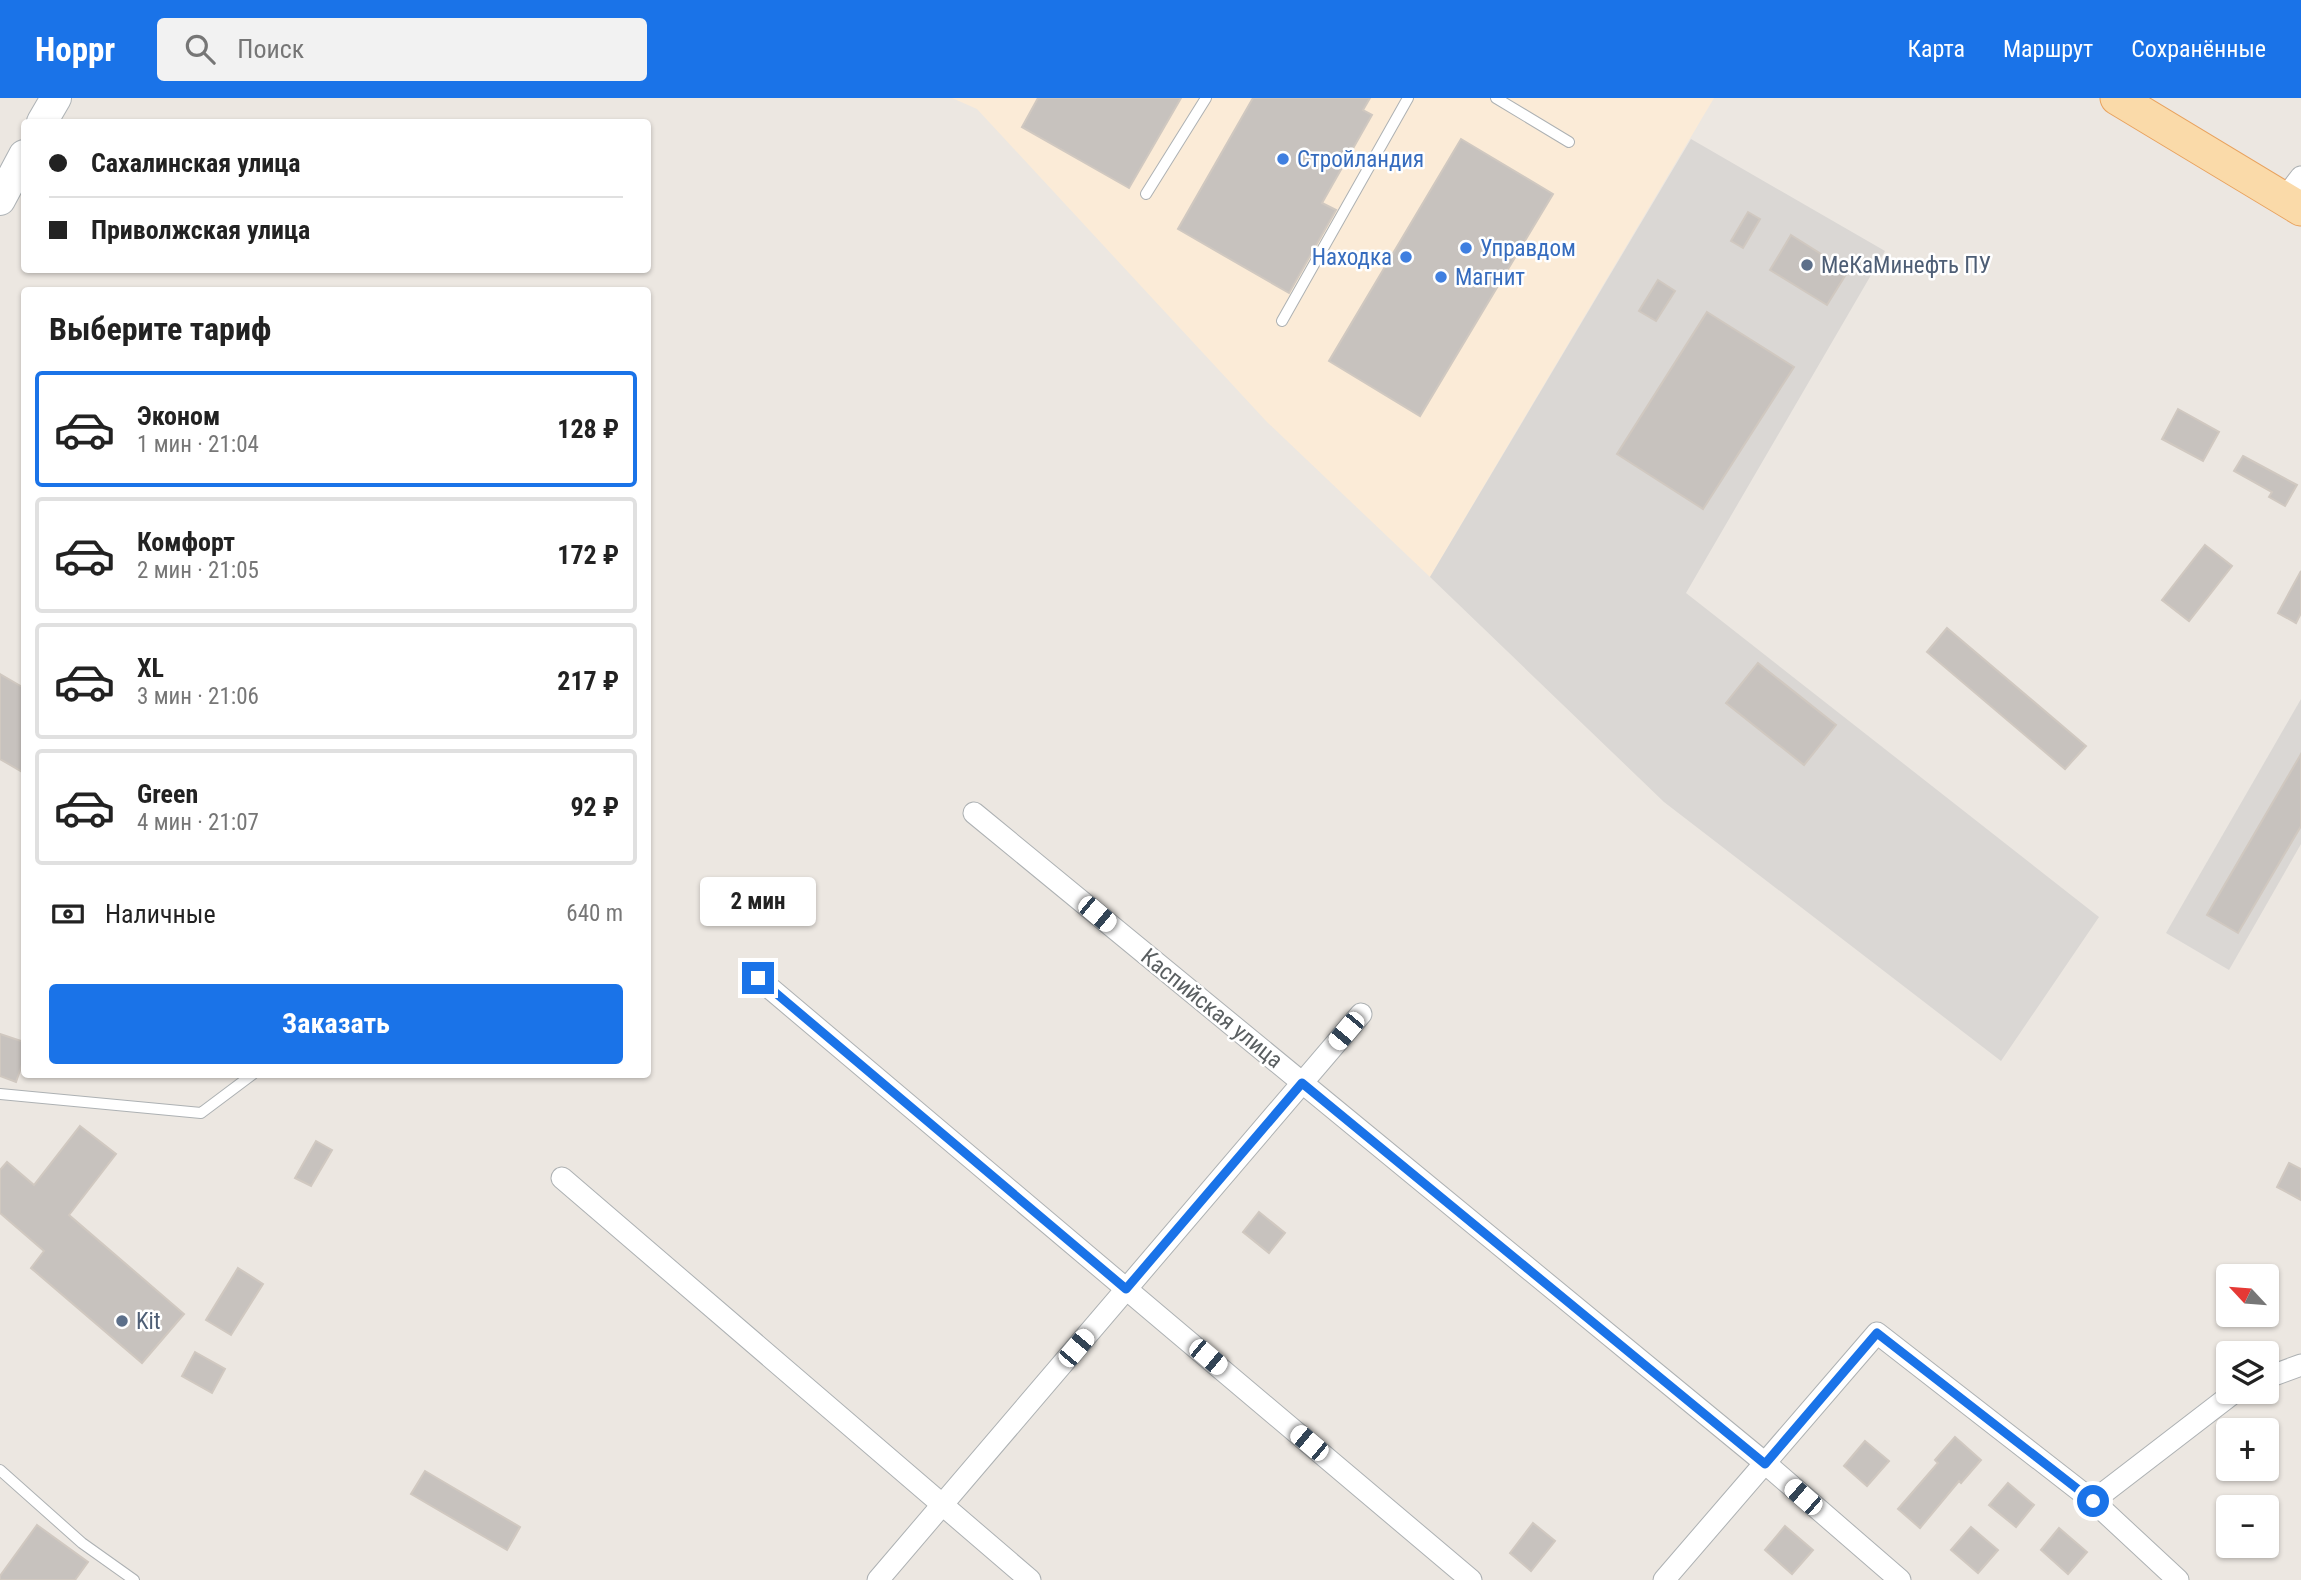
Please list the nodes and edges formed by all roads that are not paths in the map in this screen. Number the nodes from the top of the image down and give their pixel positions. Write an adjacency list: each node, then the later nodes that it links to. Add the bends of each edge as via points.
1 (56, 98): 6 (main road)
2 (1206, 98): 9 (lane)
3 (1408, 98): 12 (lane)
4 (1496, 98): 7 (lane)
5 (2117, 98): 10 (main road)
6 (44, 119)
7 (1569, 142)
8 (21, 161): 11 (main road)
9 (1146, 194)
10 (2295, 195)
11 (0, 200)
12 (1282, 321)
13 (974, 813): 17 (street, Каспийская улица)
14 (758, 978): 20 (street)
15 (1361, 1014): 17 (street)
16 (248, 1078): 18 (lane, via 201,1114)
17 (1302, 1083): 20 (street); 24 (street, Каспийская улица)
18 (0, 1094)
19 (562, 1178): 27 (street)
20 (1126, 1289): 27 (street); 31 (street)
21 (2301, 1365): 22 (street)
22 (2279, 1373)
23 (2219, 1404): 26 (street)
24 (1765, 1464): 26 (street, via 1877,1333); 32 (street); 33 (street, Каспийская улица)
25 (0, 1470): 28 (lane, via 82,1542)
26 (2093, 1501): 34 (street)
27 (942, 1505): 29 (street); 30 (street)
28 (134, 1580)
29 (878, 1580)
30 (1030, 1580)
31 (1471, 1580)
32 (1664, 1580)
33 (1900, 1580)
34 (2178, 1580)

